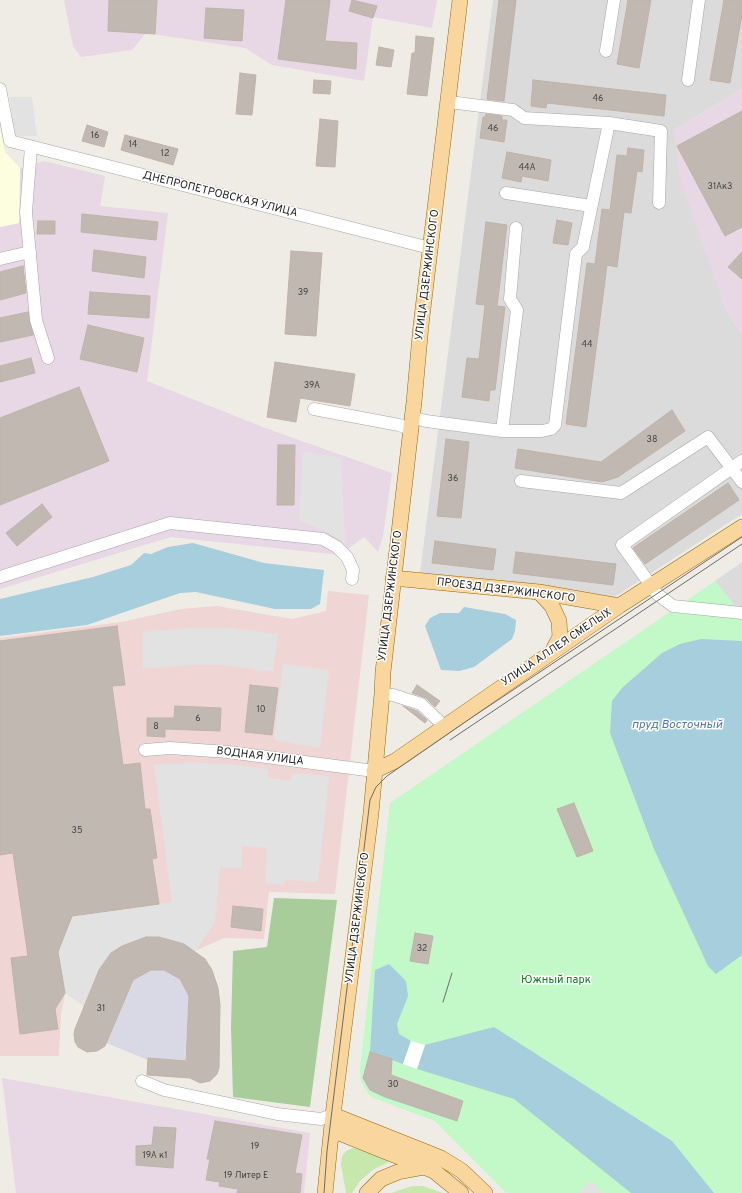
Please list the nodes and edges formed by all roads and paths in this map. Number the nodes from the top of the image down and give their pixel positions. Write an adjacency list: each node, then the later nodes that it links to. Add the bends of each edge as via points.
1 (460, 0): 7 (main road, УЛИЦА ДЗЕРЖИНСКОГО)
2 (614, 0): 4 (street)
3 (699, 0): 5 (street)
4 (606, 51)
5 (688, 80)
6 (0, 89): 9 (street)
7 (449, 102): 8 (street, via 513,110 524,118); 15 (main road, УЛИЦА ДЗЕРЖИНСКОГО)
8 (609, 123): 12 (street, via 661,132); 13 (street, via 601,168)
9 (6, 137): 10 (street, ДНЕПРОПЕТРОВСКАЯ УЛИЦА)
10 (31, 147): 15 (street, ДНЕПРОПЕТРОВСКАЯ УЛИЦА); 16 (street, via 26,212)
11 (506, 193): 13 (street)
12 (659, 203)
13 (590, 206): 21 (street, via 583,247 576,254 555,426 542,431)
14 (516, 228): 21 (street, via 510,299 517,310)
15 (430, 248): 20 (main road, УЛИЦА ДЗЕРЖИНСКОГО)
16 (30, 252): 17 (street); 18 (street, via 36,320)
17 (0, 259)
18 (48, 358)
19 (314, 409): 20 (street, via 399,425)
20 (411, 423): 21 (street, via 426,421); 27 (main road, УЛИЦА ДЗЕРЖИНСКОГО)
21 (502, 431)
22 (737, 464): 23 (street, via 708,437 621,493); 24 (street); 29 (street, via 622,545)
23 (521, 481)
24 (742, 482)
25 (742, 527): 29 (main road, УЛИЦА АЛЛЕЯ СМЕЛЫХ)
26 (0, 577): 28 (street, via 170,523 323,539 347,557 354,570)
27 (393, 578): 30 (main road, ПРОЕЗД ДЗЕРЖИНСКОГО); 34 (main road, УЛИЦА ДЗЕРЖИНСКОГО, via 382,672)
28 (352, 579)
29 (651, 586): 31 (main road, УЛИЦА АЛЛЕЯ СМЕЛЫХ); 32 (street, via 662,599 673,606)
30 (539, 592): 31 (main road, ПРОЕЗД ДЗЕРЖИНСКОГО); 33 (main road, via 552,606 559,621 560,637)
31 (619, 606): 33 (main road, УЛИЦА АЛЛЕЯ СМЕЛЫХ)
32 (742, 613)
33 (555, 650): 35 (main road, УЛИЦА АЛЛЕЯ СМЕЛЫХ)
34 (382, 694): 35 (street, via 422,704); 37 (main road, УЛИЦА ДЗЕРЖИНСКОГО)
35 (444, 726): 37 (main road, УЛИЦА АЛЛЕЯ СМЕЛЫХ, via 395,761)
36 (145, 750): 37 (street, ВОДНАЯ УЛИЦА, via 170,748 228,752)
37 (374, 771): 39 (main road, УЛИЦА ДЗЕРЖИНСКОГО)
38 (142, 1081): 39 (street, via 164,1090)
39 (332, 1123): 40 (main road, УЛИЦА ДЗЕРЖИНСКОГО); 41 (main road); 42 (main road, via 441,1158)
40 (330, 1162): 43 (main road, УЛИЦА ДЗЕРЖИНСКОГО); 44 (main road)
41 (425, 1167): 42 (main road, via 440,1166); 45 (main road, via 398,1172 381,1179); 46 (main road, via 434,1171)
42 (462, 1171): 47 (main road)
43 (326, 1193)
44 (336, 1193)
45 (367, 1193)
46 (461, 1193)
47 (485, 1193)

